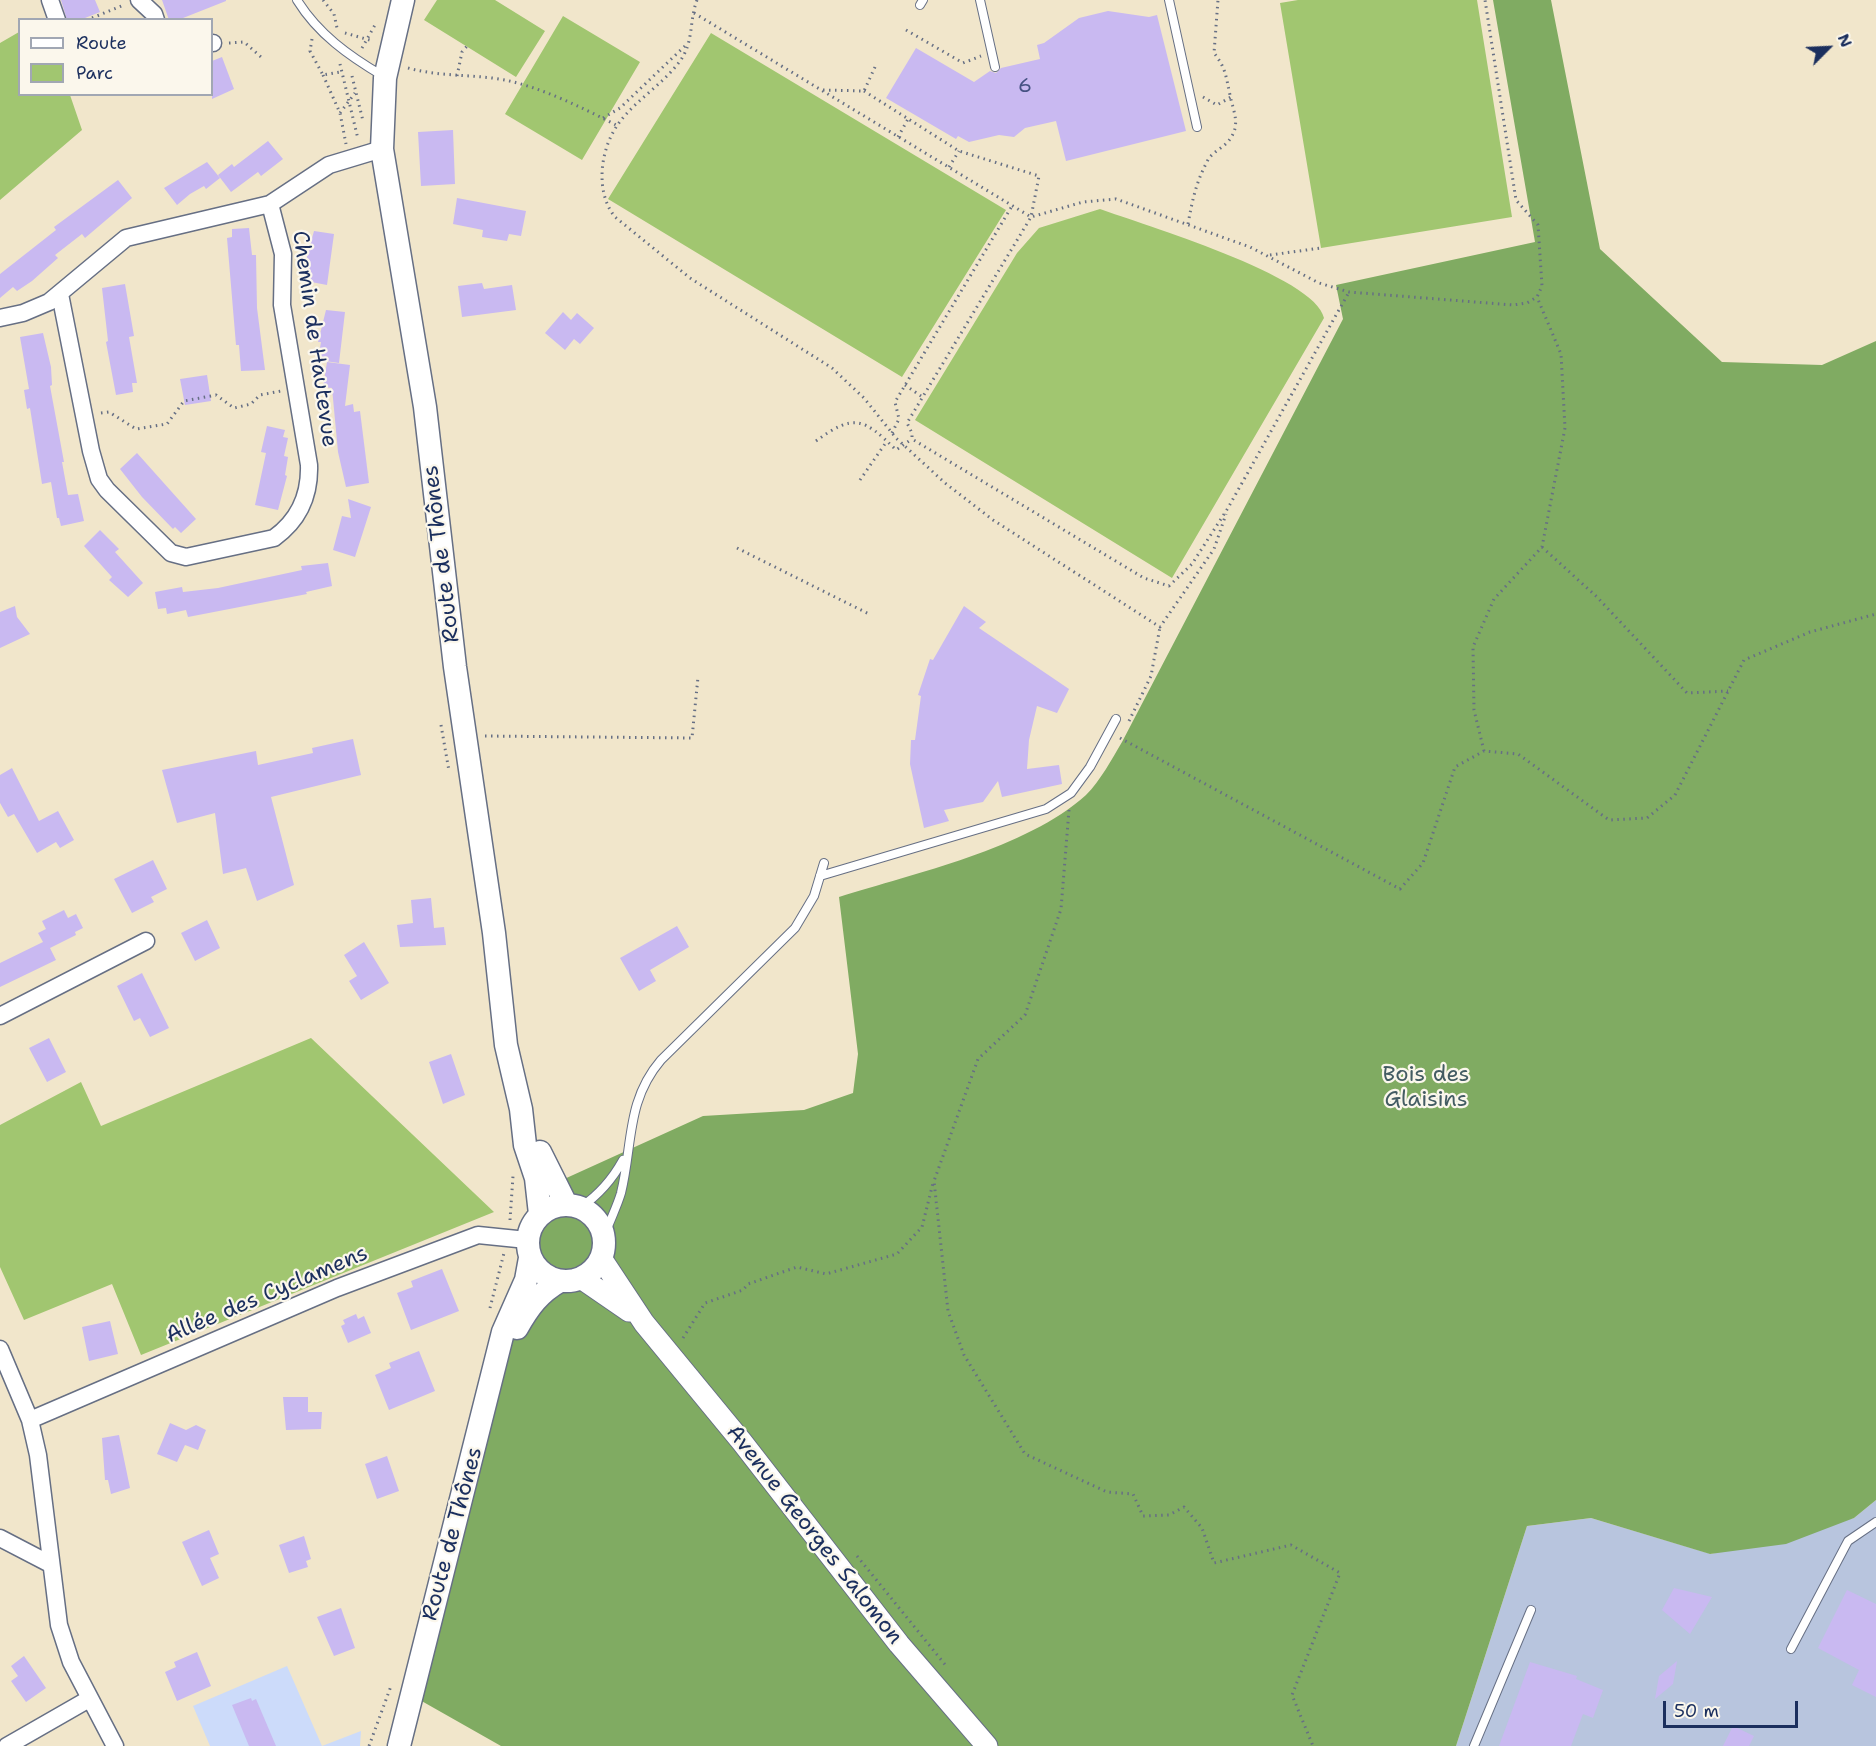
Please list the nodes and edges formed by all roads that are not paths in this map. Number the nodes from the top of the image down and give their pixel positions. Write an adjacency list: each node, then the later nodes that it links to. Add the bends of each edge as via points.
1 (50, 0): 7 (street)
2 (297, 0): 10 (lane, via 338,46)
3 (403, 0): 10 (main road, Route de Thônes)
4 (980, 0): 9 (lane)
5 (1169, 0): 11 (lane)
6 (132, 2): 8 (street)
7 (56, 18)
8 (155, 18)
9 (995, 67)
10 (385, 78): 12 (main road, Route de Thônes)
11 (1197, 127)
12 (365, 153): 13 (street, Chemin de Hautevue, via 329,165); 21 (main road, Route de Thônes, via 425,407 506,1045)
13 (270, 204): 14 (street, Chemin de Hautevue, via 126,238); 14 (street, Chemin de Hautevue, via 283,254 282,305 310,483 301,507 285,530 274,538 186,557 171,553 107,490 95,466)
14 (60, 294): 15 (street, Chemin de Hautevue, via 37,308)
15 (0, 318)
16 (1116, 719): 18 (lane, via 1071,793 1035,813)
17 (824, 862): 18 (lane)
18 (820, 876): 22 (lane, via 809,907 795,928 653,1069 638,1099)
19 (146, 941): 20 (street)
20 (0, 1016)
21 (521, 1109): 23 (main road, Route de Thônes, via 549,1173); 24 (main road, Route de Thônes)
22 (625, 1157): 23 (lane, via 597,1196); 26 (lane, via 621,1194)
23 (574, 1206): 24 (main road, via 553,1206); 26 (main road, via 596,1219)
24 (540, 1214): 25 (main road)
25 (522, 1245): 27 (main road, via 537,1269 548,1277); 30 (main road, Route de Thônes, via 526,1280 503,1332); 31 (street, Allée des Cyclamens, via 477,1235 337,1288)
26 (603, 1247): 27 (main road, via 590,1274); 28 (street, Avenue Georges Salomon)
27 (571, 1280): 28 (street, Avenue Georges Salomon); 30 (main road, Route de Thônes, via 545,1289 530,1304)
28 (644, 1323): 43 (street, Avenue Georges Salomon, via 899,1644)
29 (0, 1349): 31 (street)
30 (494, 1372): 37 (main road, Route de Thônes)
31 (30, 1420): 34 (street, via 40,1466)
32 (1876, 1521): 36 (lane, via 1848,1541)
33 (0, 1538): 34 (street)
34 (50, 1564): 38 (street, via 58,1625)
35 (1531, 1610): 44 (lane)
36 (1791, 1649)
37 (401, 1690): 41 (main road, Route de Thônes); 42 (main road, Route de Thônes)
38 (89, 1699): 39 (street); 40 (street)
39 (7, 1746)
40 (115, 1746)
41 (388, 1746)
42 (399, 1746)
43 (987, 1746)
44 (1474, 1746)

